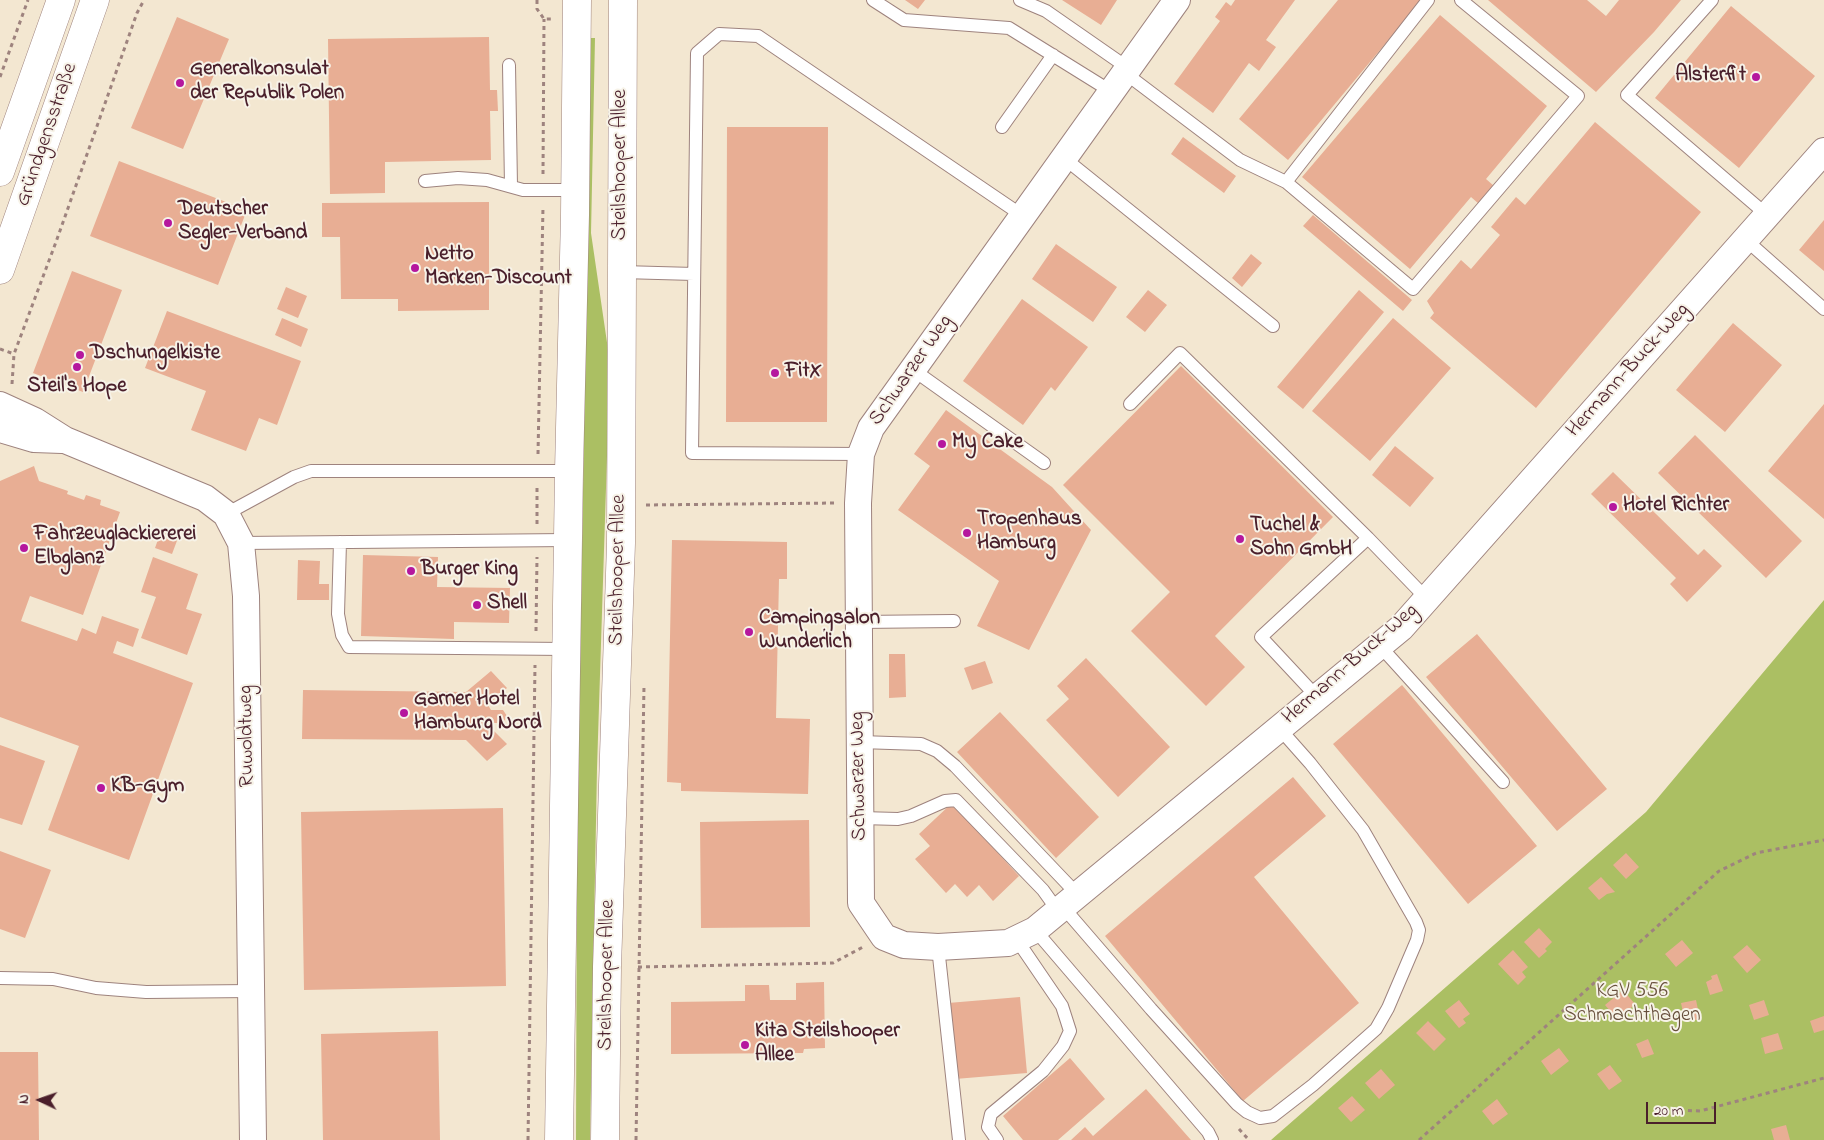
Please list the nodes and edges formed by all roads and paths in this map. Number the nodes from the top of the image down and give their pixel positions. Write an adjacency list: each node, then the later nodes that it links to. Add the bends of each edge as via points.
1 (28, 0): 17 (path)
2 (61, 0): 22 (main road, Gründgensstraße)
3 (96, 0): 31 (main road, Gründgensstraße)
4 (144, 0): 36 (path, via 14,354)
5 (537, 0): 14 (path, via 537,9)
6 (623, 0): 32 (main road, Steilshooper Allee)
7 (873, 0): 15 (lane, via 904,20 1009,28)
8 (1020, 0): 18 (lane, via 1046,11)
9 (1428, 0): 24 (lane)
10 (1461, 0): 24 (lane, via 1578,96 1413,289)
11 (1712, 0): 29 (lane, via 1627,95)
12 (1175, 1): 18 (street, Schwarzer Weg)
13 (568, 10): 14 (path); 27 (main road)
14 (544, 19): 26 (path)
15 (1053, 55): 18 (lane); 19 (lane)
16 (510, 65): 25 (lane)
17 (0, 77)
18 (1122, 78): 21 (street, Schwarzer Weg); 24 (lane, via 1240,160)
19 (1002, 127)
20 (1824, 151): 29 (street, Hermann-Buck-Weg)
21 (1064, 158): 28 (street, Schwarzer Weg); 35 (lane)
22 (0, 172)
23 (425, 181): 25 (lane, via 458,178)
24 (1286, 182)
25 (511, 186): 26 (lane)
26 (543, 190): 27 (lane); 44 (path)
27 (576, 190): 45 (main road)
28 (1023, 216): 33 (lane, via 758,36 719,34 697,53); 37 (street, Schwarzer Weg)
29 (1767, 216): 30 (street, Hermann-Buck-Weg)
30 (1746, 240): 34 (lane); 54 (street, Hermann-Buck-Weg)
31 (0, 270)
32 (622, 272): 33 (lane); 78 (main road, Steilshooper Allee, via 621,543 607,957)
33 (694, 274): 42 (lane, via 692,453)
34 (1824, 309)
35 (1273, 326)
36 (0, 348)
37 (912, 370): 42 (street, Schwarzer Weg, via 871,428); 43 (lane)
38 (1130, 404): 49 (lane, via 1180,353)
39 (0, 405): 41 (street, Ruwoldtweg, via 35,421)
40 (0, 429): 41 (street, Ruwoldtweg, via 34,440)
41 (65, 440): 48 (street, Ruwoldtweg, via 206,498)
42 (862, 454): 46 (street, Schwarzer Weg)
43 (1044, 463)
44 (537, 471): 45 (lane); 48 (lane, via 311,471); 50 (path)
45 (569, 471): 51 (main road)
46 (858, 503): 47 (path); 56 (street, Schwarzer Weg)
47 (644, 506)
48 (226, 514): 53 (street, Ruwoldtweg)
49 (1368, 538): 54 (lane); 60 (lane, via 1262,637)
50 (537, 540): 51 (lane); 52 (lane); 58 (path)
51 (568, 540): 59 (main road)
52 (340, 542): 53 (lane); 58 (lane, via 338,614 342,635 349,647)
53 (241, 543): 72 (street, Ruwoldtweg, via 246,596)
54 (1427, 599): 57 (street, Hermann-Buck-Weg)
55 (954, 621): 56 (lane)
56 (859, 622): 62 (street, Schwarzer Weg)
57 (1380, 646): 60 (street, Hermann-Buck-Weg); 63 (lane)
58 (535, 649): 59 (lane); 76 (path)
59 (566, 649): 77 (main road)
60 (1317, 697): 61 (street, Hermann-Buck-Weg)
61 (1279, 728): 66 (street, Hermann-Buck-Weg); 66 (lane, via 1363,830 1419,930 1418,940 1376,1029 1313,1085 1273,1116 1260,1118 1247,1112 1151,1008)
62 (860, 742): 64 (street, Schwarzer Weg); 66 (lane, via 921,744 937,751 955,766)
63 (1503, 782)
64 (861, 818): 66 (lane, via 898,819 956,800 1043,890); 68 (street, Schwarzer Weg, via 862,903)
65 (1824, 840): 82 (path, via 1756,853 1719,871)
66 (1066, 904): 67 (street, Hermann-Buck-Weg)
67 (1026, 935): 69 (street, via 1008,943); 80 (lane, via 1062,1006 1070,1031 1063,1046 1043,1071 991,1114 988,1127); 81 (lane)
68 (884, 937): 69 (street, via 904,945); 70 (path, via 833,963)
69 (938, 947): 79 (lane)
70 (638, 967)
71 (0, 978): 72 (lane, via 53,979 96,988 146,992)
72 (251, 991): 75 (street, Ruwoldtweg)
73 (1824, 1078): 74 (path, via 1700,1111)
74 (1656, 1109)
75 (253, 1140)
76 (528, 1140)
77 (559, 1140)
78 (605, 1140)
79 (959, 1140)
80 (997, 1140)
81 (1212, 1140)
82 (1419, 1140)

